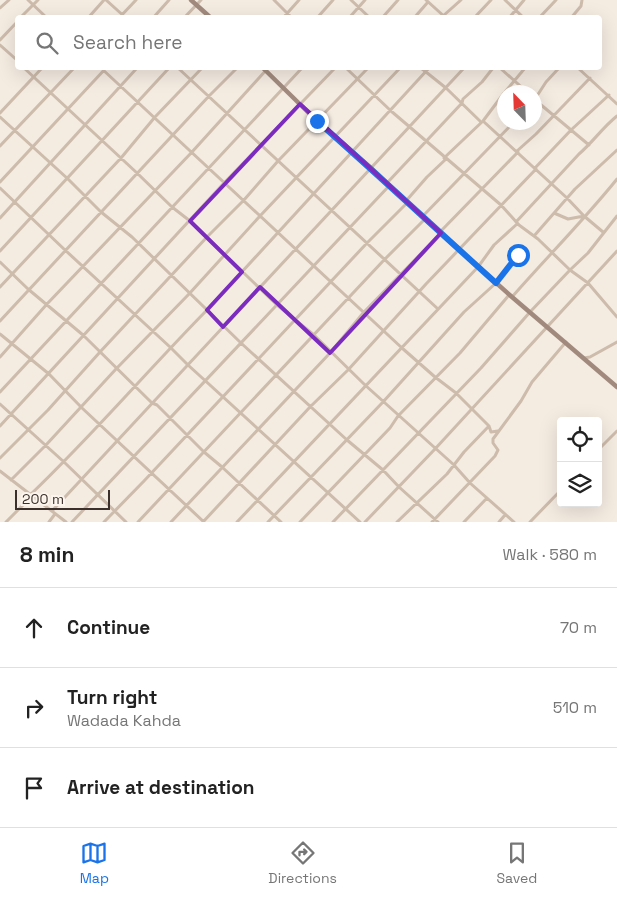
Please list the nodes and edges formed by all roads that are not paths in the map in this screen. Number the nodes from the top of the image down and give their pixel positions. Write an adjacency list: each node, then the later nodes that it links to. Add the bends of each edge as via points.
1 (9, 0): 25 (street)
2 (28, 0): 22 (street)
3 (38, 0): 22 (street)
4 (105, 0): 28 (street); 31 (street)
5 (136, 0): 28 (street)
6 (169, 0): 32 (street)
7 (192, 0): 23 (main road)
8 (201, 0): 23 (street)
9 (274, 0): 27 (street)
10 (299, 0): 27 (street)
11 (333, 0): 35 (street)
12 (351, 0): 24 (street)
13 (365, 0): 24 (street)
14 (398, 0): 38 (street)
15 (461, 0): 41 (street)
16 (492, 0): 42 (street)
17 (505, 0): 26 (street)
18 (524, 0): 26 (street)
19 (556, 0): 45 (street)
20 (427, 1): 39 (street); 40 (street)
21 (583, 1): 46 (street)
22 (34, 5): 29 (street); 30 (street)
23 (197, 5): 33 (street); 34 (main road)
24 (359, 7): 36 (street); 37 (street)
25 (0, 8)
26 (516, 9): 43 (street); 44 (street)
27 (287, 13)
28 (123, 14)
29 (23, 15)
30 (44, 15)
31 (91, 15)
32 (156, 15)
33 (187, 15)
34 (208, 15)
35 (320, 15)
36 (352, 15)
37 (367, 15)
38 (385, 15)
39 (416, 15)
40 (443, 15)
41 (447, 15)
42 (477, 15)
43 (511, 15)
44 (521, 15)
45 (542, 15)
46 (573, 15)
47 (15, 24): 48 (street)
48 (0, 40)
49 (0, 45): 50 (street)
50 (15, 58)
51 (26, 70): 75 (street)
52 (40, 70): 75 (street)
53 (72, 70): 86 (street)
54 (102, 70): 96 (street)
55 (106, 70): 82 (street)
56 (135, 70): 82 (street)
57 (167, 70): 90 (street)
58 (180, 70): 78 (street)
59 (200, 70): 78 (street)
60 (235, 70): 89 (street)
61 (264, 70): 99 (street)
62 (268, 70): 83 (main road)
63 (300, 70): 83 (street)
64 (333, 70): 93 (street)
65 (348, 70): 77 (street)
66 (366, 70): 77 (street)
67 (398, 70): 87 (street)
68 (462, 70): 84 (street)
69 (491, 70): 91 (street)
70 (502, 70): 79 (street)
71 (523, 70): 79 (street)
72 (558, 70): 85 (street)
73 (580, 70): 76 (street)
74 (425, 72): 84 (street); 97 (street)
75 (34, 76): 86 (street); 98 (street)
76 (590, 78): 88 (street); 100 (street)
77 (357, 79): 87 (street); 104 (street)
78 (191, 80): 89 (street); 102 (street)
79 (514, 80): 80 (street); 81 (street)
80 (511, 85)
81 (519, 85)
82 (120, 86): 90 (street); 106 (street)
83 (283, 88): 93 (main road); 108 (street)
84 (446, 88): 91 (street); 107 (street)
85 (542, 88)
86 (51, 92): 96 (street); 111 (street)
87 (374, 95): 97 (street); 113 (street)
88 (609, 95): 94 (street); 110 (street)
89 (209, 96): 99 (street); 112 (street)
90 (139, 102): 102 (street); 115 (street)
91 (462, 103): 105 (street); 116 (street)
92 (497, 103): 105 (street)
93 (300, 104): 104 (main road); 117 (street)
94 (617, 104)
95 (542, 106): 100 (street)
96 (68, 109): 106 (street); 120 (street)
97 (391, 111): 107 (street); 124 (street)
98 (0, 113)
99 (227, 113): 108 (street); 123 (street)
100 (553, 116): 110 (street); 122 (street)
101 (617, 116): 118 (street)
102 (155, 117): 112 (street); 125 (street)
103 (0, 118): 111 (street)
104 (317, 121): 113 (main road); 127 (street)
105 (482, 121): 114 (street); 126 (street)
106 (85, 124): 115 (street); 128 (street)
107 (410, 126): 116 (street); 130 (street)
108 (244, 129): 117 (street); 129 (street)
109 (507, 130): 114 (street)
110 (571, 130): 118 (street); 131 (street)
111 (14, 131): 119 (street); 120 (street)
112 (173, 134): 123 (street); 132 (street)
113 (335, 137): 124 (main road); 134 (street)
114 (501, 137): 122 (street); 133 (street)
115 (102, 140): 125 (street); 135 (street)
116 (426, 141): 126 (street); 140 (street)
117 (261, 145): 127 (street); 138 (street)
118 (589, 145): 139 (street)
119 (0, 146)
120 (33, 147): 128 (street); 137 (street)
121 (617, 150): 146 (street)
122 (517, 151): 131 (street); 142 (street)
123 (192, 152): 129 (street); 143 (street)
124 (351, 152): 130 (main road); 145 (street)
125 (121, 158): 132 (street); 144 (street)
126 (445, 159): 133 (street); 149 (street)
127 (278, 161): 134 (street); 147 (street)
128 (50, 164): 135 (street); 148 (street)
129 (209, 168): 138 (street); 151 (street)
130 (371, 168): 140 (main road); 152 (street)
131 (536, 169): 139 (street); 150 (street)
132 (137, 173): 143 (street); 153 (street)
133 (464, 175): 142 (street); 160 (street)
134 (295, 178): 145 (street); 155 (street)
135 (68, 179): 144 (street); 159 (street)
136 (617, 179): 156 (street)
137 (0, 182)
138 (224, 183): 147 (street); 161 (street)
139 (551, 184): 146 (street); 162 (street)
140 (388, 185): 149 (main road); 163 (street)
141 (0, 188): 148 (street)
142 (481, 189): 150 (street); 166 (street)
143 (155, 190): 151 (street); 164 (street)
144 (85, 195): 153 (street); 168 (street)
145 (314, 195): 152 (street); 165 (street)
146 (567, 198): 154 (street); 156 (street)
147 (244, 200): 155 (street); 170 (street)
148 (14, 202): 158 (street); 159 (street)
149 (406, 202): 160 (main road); 171 (street)
150 (501, 205): 162 (street); 174 (street)
151 (172, 207): 161 (street); 172 (street)
152 (332, 210): 163 (street); 173 (street)
153 (101, 212): 164 (street); 175 (street)
154 (554, 213): 156 (street, via 568,219); 169 (street)
155 (260, 216): 165 (street); 179 (street)
156 (584, 216): 167 (street); 178 (street)
157 (617, 216): 167 (street)
158 (0, 218)
159 (32, 218): 168 (street); 176 (street)
160 (423, 218): 166 (main road); 182 (street)
161 (190, 221): 170 (street); 181 (street)
162 (517, 223): 169 (street); 186 (street, via 494,245)
163 (350, 227): 171 (street); 184 (street)
164 (120, 228): 172 (street); 185 (street)
165 (278, 232): 173 (street); 188 (street)
166 (440, 232): 174 (main road); 190 (street)
167 (603, 232): 187 (street)
168 (50, 235): 175 (street); 189 (street)
169 (534, 236): 178 (street)
170 (207, 237): 179 (street); 191 (street)
171 (367, 243): 182 (street); 192 (street)
172 (138, 244): 181 (street); 193 (street)
173 (296, 248): 184 (street); 197 (street)
174 (460, 249): 186 (main road); 199 (street)
175 (65, 250): 185 (street); 198 (street)
176 (0, 251)
177 (617, 251): 195 (street)
178 (552, 252): 187 (street); 201 (street)
179 (224, 255): 188 (street); 200 (street)
180 (518, 255): 194 (street)
181 (155, 259): 191 (street); 202 (street)
182 (384, 260): 190 (street); 203 (street)
183 (0, 262): 189 (street)
184 (314, 265): 192 (street); 205 (street)
185 (83, 266): 193 (street); 204 (street)
186 (478, 267): 194 (main road); 206 (street)
187 (570, 270): 195 (street); 209 (street)
188 (242, 272): 197 (street); 207 (street)
189 (13, 274): 196 (street); 198 (street)
190 (400, 274): 199 (street); 208 (street)
191 (172, 276): 200 (street); 210 (street)
192 (331, 281): 203 (street); 213 (street)
193 (102, 283): 202 (street); 212 (street)
194 (496, 283): 201 (main road); 234 (street, via 464,312)
195 (588, 283): 211 (street); 216 (street)
196 (0, 287)
197 (260, 287): 205 (street); 215 (street)
198 (28, 289): 204 (street); 214 (street)
199 (420, 291): 206 (street); 218 (street)
200 (189, 294): 207 (street); 217 (street)
201 (511, 296): 209 (main road); 240 (street)
202 (118, 298): 210 (street); 220 (street)
203 (348, 298): 208 (street); 221 (street)
204 (47, 304): 212 (street); 225 (street)
205 (277, 305): 213 (street); 224 (street)
206 (438, 309): 227 (street)
207 (206, 310): 215 (street); 226 (street)
208 (364, 312): 218 (street); 229 (street)
209 (530, 312): 216 (main road); 248 (street)
210 (136, 315): 217 (street); 228 (street)
211 (617, 317)
212 (66, 320): 220 (street); 231 (street)
213 (294, 320): 221 (street); 232 (street)
214 (0, 321)
215 (223, 327): 224 (street); 235 (street)
216 (547, 328): 222 (main road); 255 (street)
217 (152, 331): 226 (street); 236 (street)
218 (384, 331): 227 (street); 237 (street)
219 (0, 334): 225 (street)
220 (83, 335): 228 (street); 238 (street)
221 (314, 336): 229 (street); 239 (street)
222 (566, 342): 233 (main road); 266 (street, via 537,375)
223 (617, 342): 233 (street)
224 (241, 343): 232 (street); 241 (street)
225 (13, 344): 230 (street); 231 (street)
226 (170, 346): 235 (street); 242 (street)
227 (402, 348): 234 (street); 243 (street)
228 (100, 352): 236 (street); 245 (street)
229 (330, 353): 237 (street); 246 (street)
230 (0, 357)
231 (31, 358): 238 (street); 247 (street)
232 (258, 359): 239 (street); 249 (street)
233 (583, 359): 244 (main road)
234 (420, 362): 240 (street); 250 (street)
235 (188, 365): 241 (street); 251 (street)
236 (116, 369): 242 (street); 254 (street)
237 (348, 370): 243 (street); 253 (street)
238 (48, 374): 245 (street); 256 (street)
239 (276, 375): 246 (street); 257 (street)
240 (436, 378): 248 (street); 258 (street)
241 (205, 380): 249 (street); 259 (street)
242 (135, 384): 251 (street); 261 (street)
243 (364, 385): 250 (street); 260 (street)
244 (617, 387)
245 (65, 391): 254 (street); 265 (street)
246 (293, 391): 253 (street); 264 (street)
247 (0, 392)
248 (456, 393): 255 (street); 268 (street)
249 (223, 396): 257 (street); 269 (street)
250 (384, 402): 258 (street); 270 (street)
251 (152, 403): 259 (street); 271 (street)
252 (0, 404): 256 (street)
253 (310, 406): 260 (street); 273 (street)
254 (82, 408): 261 (street); 272 (street)
255 (471, 409): 263 (street); 275 (street)
256 (12, 413): 262 (street); 265 (street)
257 (240, 413): 264 (street); 276 (street)
258 (398, 416): 268 (street); 277 (street)
259 (170, 418): 269 (street); 278 (street)
260 (329, 423): 270 (street); 280 (street)
261 (100, 424): 271 (street); 281 (street)
262 (0, 426)
263 (489, 426): 266 (street, via 491,432); 282 (street)
264 (259, 428): 273 (street); 283 (street)
265 (28, 430): 272 (street); 279 (street)
266 (498, 431): 291 (street, via 493,439 498,450 495,456)
267 (617, 431): 274 (street)
268 (418, 433): 275 (street); 284 (street)
269 (186, 435): 276 (street); 286 (street)
270 (347, 440): 277 (street); 287 (street)
271 (117, 441): 278 (street); 288 (street)
272 (46, 446): 281 (street); 289 (street)
273 (276, 446): 280 (street); 290 (street)
274 (602, 446)
275 (435, 449): 282 (street); 292 (street)
276 (204, 452): 283 (street); 293 (street)
277 (366, 454): 284 (street); 294 (street)
278 (134, 456): 286 (street); 295 (street)
279 (0, 458)
280 (294, 461): 287 (street); 299 (street)
281 (64, 462): 288 (street); 297 (street)
282 (454, 465): 291 (street); 300 (street)
283 (222, 467): 290 (street); 301 (street)
284 (383, 470): 292 (street); 302 (street)
285 (0, 471): 289 (street)
286 (152, 472): 293 (street); 303 (street)
287 (311, 477): 294 (street); 306 (street)
288 (82, 479): 295 (street); 304 (street)
289 (11, 480): 297 (street)
290 (240, 483): 299 (street); 316 (street)
291 (470, 483): 298 (street); 307 (street)
292 (399, 487): 300 (street); 323 (street)
293 (168, 489): 301 (street); 314 (street)
294 (328, 493): 302 (street); 320 (street)
295 (98, 494): 303 (street); 311 (street)
296 (557, 494): 328 (street)
297 (31, 495): 304 (street); 308 (street)
298 (487, 498): 305 (street); 325 (street)
299 (257, 500): 306 (street); 317 (street)
300 (416, 503): 307 (street); 324 (street)
301 (186, 506): 315 (street); 316 (street)
302 (346, 509): 321 (street); 322 (street)
303 (115, 511): 312 (street); 313 (street)
304 (54, 512): 309 (street); 310 (street)
305 (505, 515): 326 (street); 327 (street)
306 (274, 516): 318 (street); 319 (street)
307 (435, 521)
308 (6, 522)
309 (49, 522)
310 (66, 522)
311 (72, 522)
312 (104, 522)
313 (126, 522)
314 (138, 522)
315 (171, 522)
316 (204, 522)
317 (237, 522)
318 (268, 522)
319 (281, 522)
320 (300, 522)
321 (333, 522)
322 (360, 522)
323 (366, 522)
324 (397, 522)
325 (464, 522)
326 (499, 522)
327 (514, 522)
328 (530, 522)

